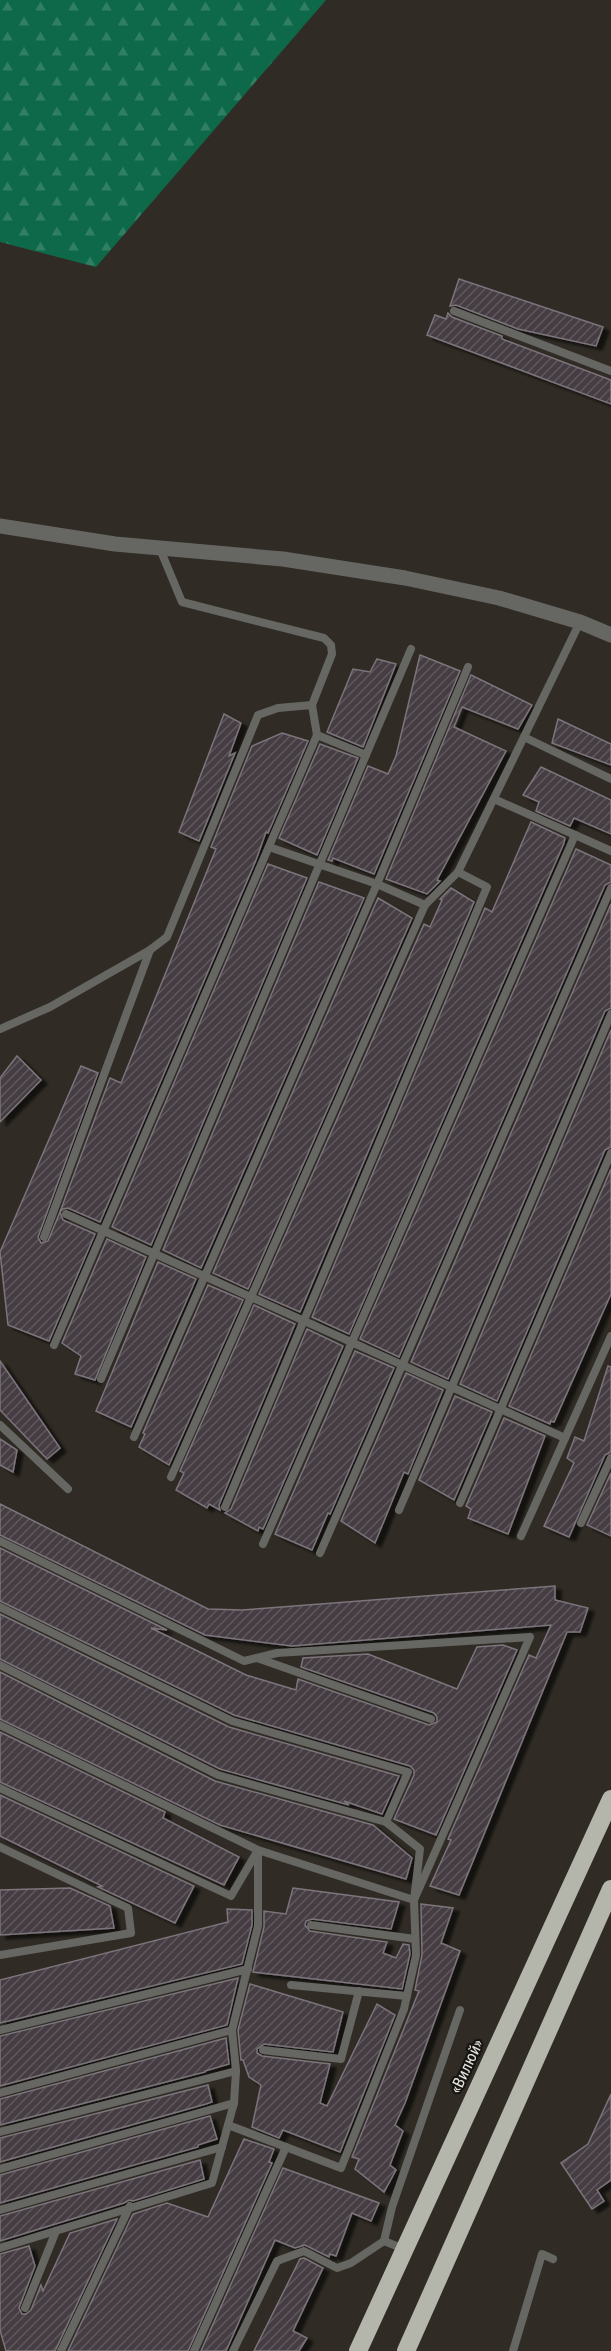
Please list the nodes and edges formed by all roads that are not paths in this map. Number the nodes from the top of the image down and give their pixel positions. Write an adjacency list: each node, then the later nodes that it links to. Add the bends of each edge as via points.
1 (454, 311): 2 (lane)
2 (611, 369)
3 (0, 525): 4 (street)
4 (160, 549): 5 (street, via 283,559 405,578 499,598); 9 (lane, via 182,602 324,638 331,645 332,654)
5 (580, 621): 6 (street); 11 (lane)
6 (611, 635)
7 (411, 649): 12 (lane)
8 (468, 667): 20 (lane)
9 (312, 705): 10 (lane); 23 (lane, via 278,708 258,715 167,937)
10 (316, 735): 12 (lane); 16 (lane)
11 (524, 737): 13 (lane); 14 (lane)
12 (366, 755): 18 (lane)
13 (611, 779)
14 (494, 799): 15 (lane); 19 (lane)
15 (575, 835): 17 (lane); 35 (lane)
16 (268, 847): 18 (lane); 28 (lane)
17 (611, 850)
18 (320, 864): 20 (lane); 30 (lane)
19 (458, 872): 22 (lane); 33 (lane, via 487,887)
20 (377, 884): 22 (lane); 31 (lane)
21 (611, 888): 37 (lane)
22 (425, 905): 32 (lane)
23 (150, 950): 25 (lane, via 50,1007); 29 (lane)
24 (611, 1014): 39 (lane)
25 (0, 1029)
26 (611, 1153): 40 (lane)
27 (66, 1214): 28 (lane)
28 (104, 1231): 30 (lane); 36 (lane)
29 (44, 1237)
30 (154, 1254): 31 (lane); 38 (lane)
31 (205, 1276): 32 (lane); 42 (lane)
32 (251, 1297): 33 (lane); 45 (lane)
33 (303, 1321): 35 (lane); 48 (lane)
34 (611, 1336): 43 (lane)
35 (351, 1342): 37 (lane); 53 (lane)
36 (54, 1345)
37 (402, 1365): 39 (lane); 54 (lane)
38 (102, 1379)
39 (451, 1387): 40 (lane); 49 (lane)
40 (500, 1409): 43 (lane); 47 (lane)
41 (0, 1425): 46 (lane)
42 (134, 1437)
43 (565, 1438): 51 (lane)
44 (611, 1458): 50 (lane)
45 (171, 1477)
46 (68, 1489)
47 (460, 1503)
48 (225, 1507)
49 (399, 1510)
50 (581, 1523)
51 (521, 1536)
52 (0, 1541): 56 (lane, via 244,1661)
53 (263, 1544)
54 (320, 1553)
55 (0, 1607): 62 (lane, via 232,1721 408,1772)
56 (257, 1658): 58 (lane); 66 (lane, via 277,1653 530,1637)
57 (0, 1665): 62 (lane, via 218,1776)
58 (431, 1719)
59 (0, 1725): 64 (lane)
60 (0, 1788): 64 (lane, via 231,1896)
61 (611, 1799): 91 (highway, «Вилюй»)
62 (386, 1822): 66 (lane, via 420,1849)
63 (0, 1847): 69 (lane, via 128,1908 131,1934)
64 (258, 1850): 66 (lane); 70 (lane, via 258,1926)
65 (611, 1889): 98 (highway)
66 (414, 1900): 68 (lane)
67 (311, 1925): 68 (lane)
68 (415, 1940): 73 (lane, via 416,1955)
69 (0, 1955)
70 (248, 1970): 75 (lane); 76 (lane)
71 (291, 1985): 72 (lane)
72 (359, 1991): 73 (lane); 77 (lane, via 342,2059)
73 (406, 1996): 84 (lane, via 341,2168)
74 (460, 2010): 89 (lane, via 392,2207)
75 (0, 2030)
76 (232, 2030): 78 (lane); 79 (lane)
77 (263, 2050)
78 (236, 2071): 80 (lane); 82 (lane)
79 (0, 2093)
80 (234, 2103): 81 (lane); 85 (lane)
81 (228, 2125): 83 (lane); 84 (lane)
82 (0, 2132)
83 (222, 2147): 86 (lane, via 212,2183); 87 (lane)
84 (286, 2147): 95 (lane)
85 (0, 2169)
86 (130, 2206): 88 (lane); 94 (lane)
87 (0, 2210)
88 (56, 2231): 90 (lane); 93 (lane)
89 (384, 2241): 91 (lane); 96 (lane, via 337,2268 303,2251 277,2261)
90 (0, 2248)
91 (404, 2249): 97 (highway, «Вилюй»)
92 (553, 2259): 99 (lane, via 542,2254)
93 (25, 2308)
94 (61, 2351)
95 (194, 2351)
96 (233, 2351)
97 (358, 2351)
98 (406, 2351)
99 (513, 2351)

